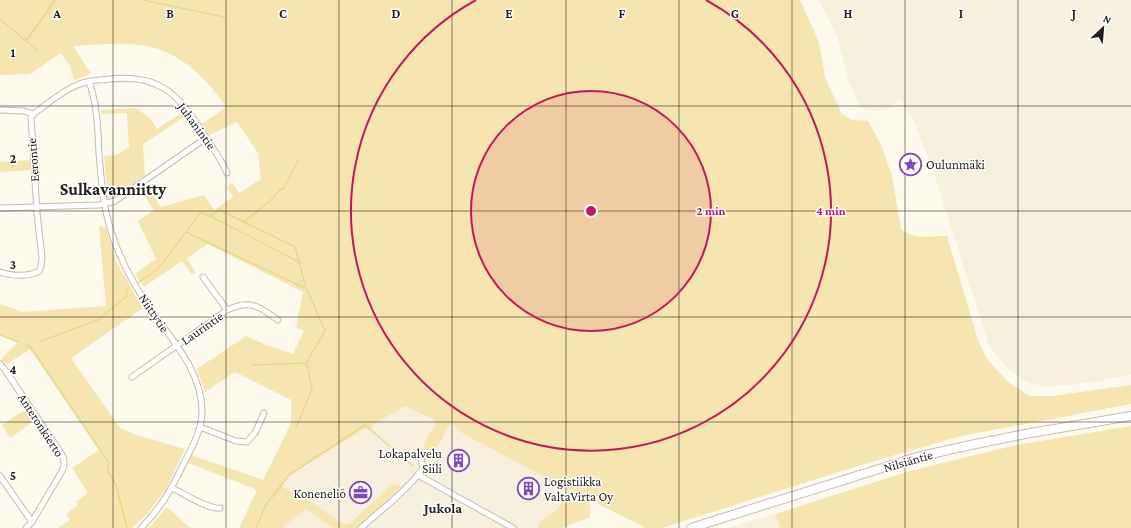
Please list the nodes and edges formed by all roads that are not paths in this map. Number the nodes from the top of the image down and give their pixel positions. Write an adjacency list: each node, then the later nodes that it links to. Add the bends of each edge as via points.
1 (89, 81): 3 (street, via 72,87); 4 (street, Juhanintie, via 128,78 145,80 161,86 182,103); 6 (street, Niittytie, via 96,106)
2 (0, 110): 3 (street)
3 (33, 114): 7 (street, Eerontie, via 31,120)
4 (206, 138): 5 (street, Juhanintie, via 221,159); 6 (street, via 115,201)
5 (227, 173)
6 (105, 204): 7 (street); 13 (street, Niittytie, via 110,230 129,274)
7 (36, 207): 8 (street); 9 (street, Eerontie, via 42,258 39,271 9,275)
8 (0, 208)
9 (0, 272)
10 (203, 277): 11 (street, Laurintie)
11 (227, 310): 12 (street, Laurintie, via 236,305 248,304); 13 (street, Laurintie)
12 (278, 320)
13 (176, 346): 15 (street, Laurintie); 18 (street, Niittytie, via 190,366 201,395)
14 (0, 364): 24 (street, Anteronkierto, via 65,460 62,471)
15 (132, 377)
16 (264, 413): 18 (street, via 255,433 247,442 236,441)
17 (1131, 416): 29 (main road, Nilsiäntie, via 1018,435 917,457)
18 (200, 427): 22 (street, Niittytie)
19 (421, 458): 20 (street, via 423,468)
20 (418, 475): 27 (street); 28 (street)
21 (0, 476): 24 (street)
22 (172, 488): 23 (street, via 196,501 216,509); 26 (street, Niittytie)
23 (220, 508)
24 (32, 522): 25 (street, Anteronkierto)
25 (26, 528)
26 (141, 528)
27 (361, 528)
28 (513, 528)
29 (691, 528)

